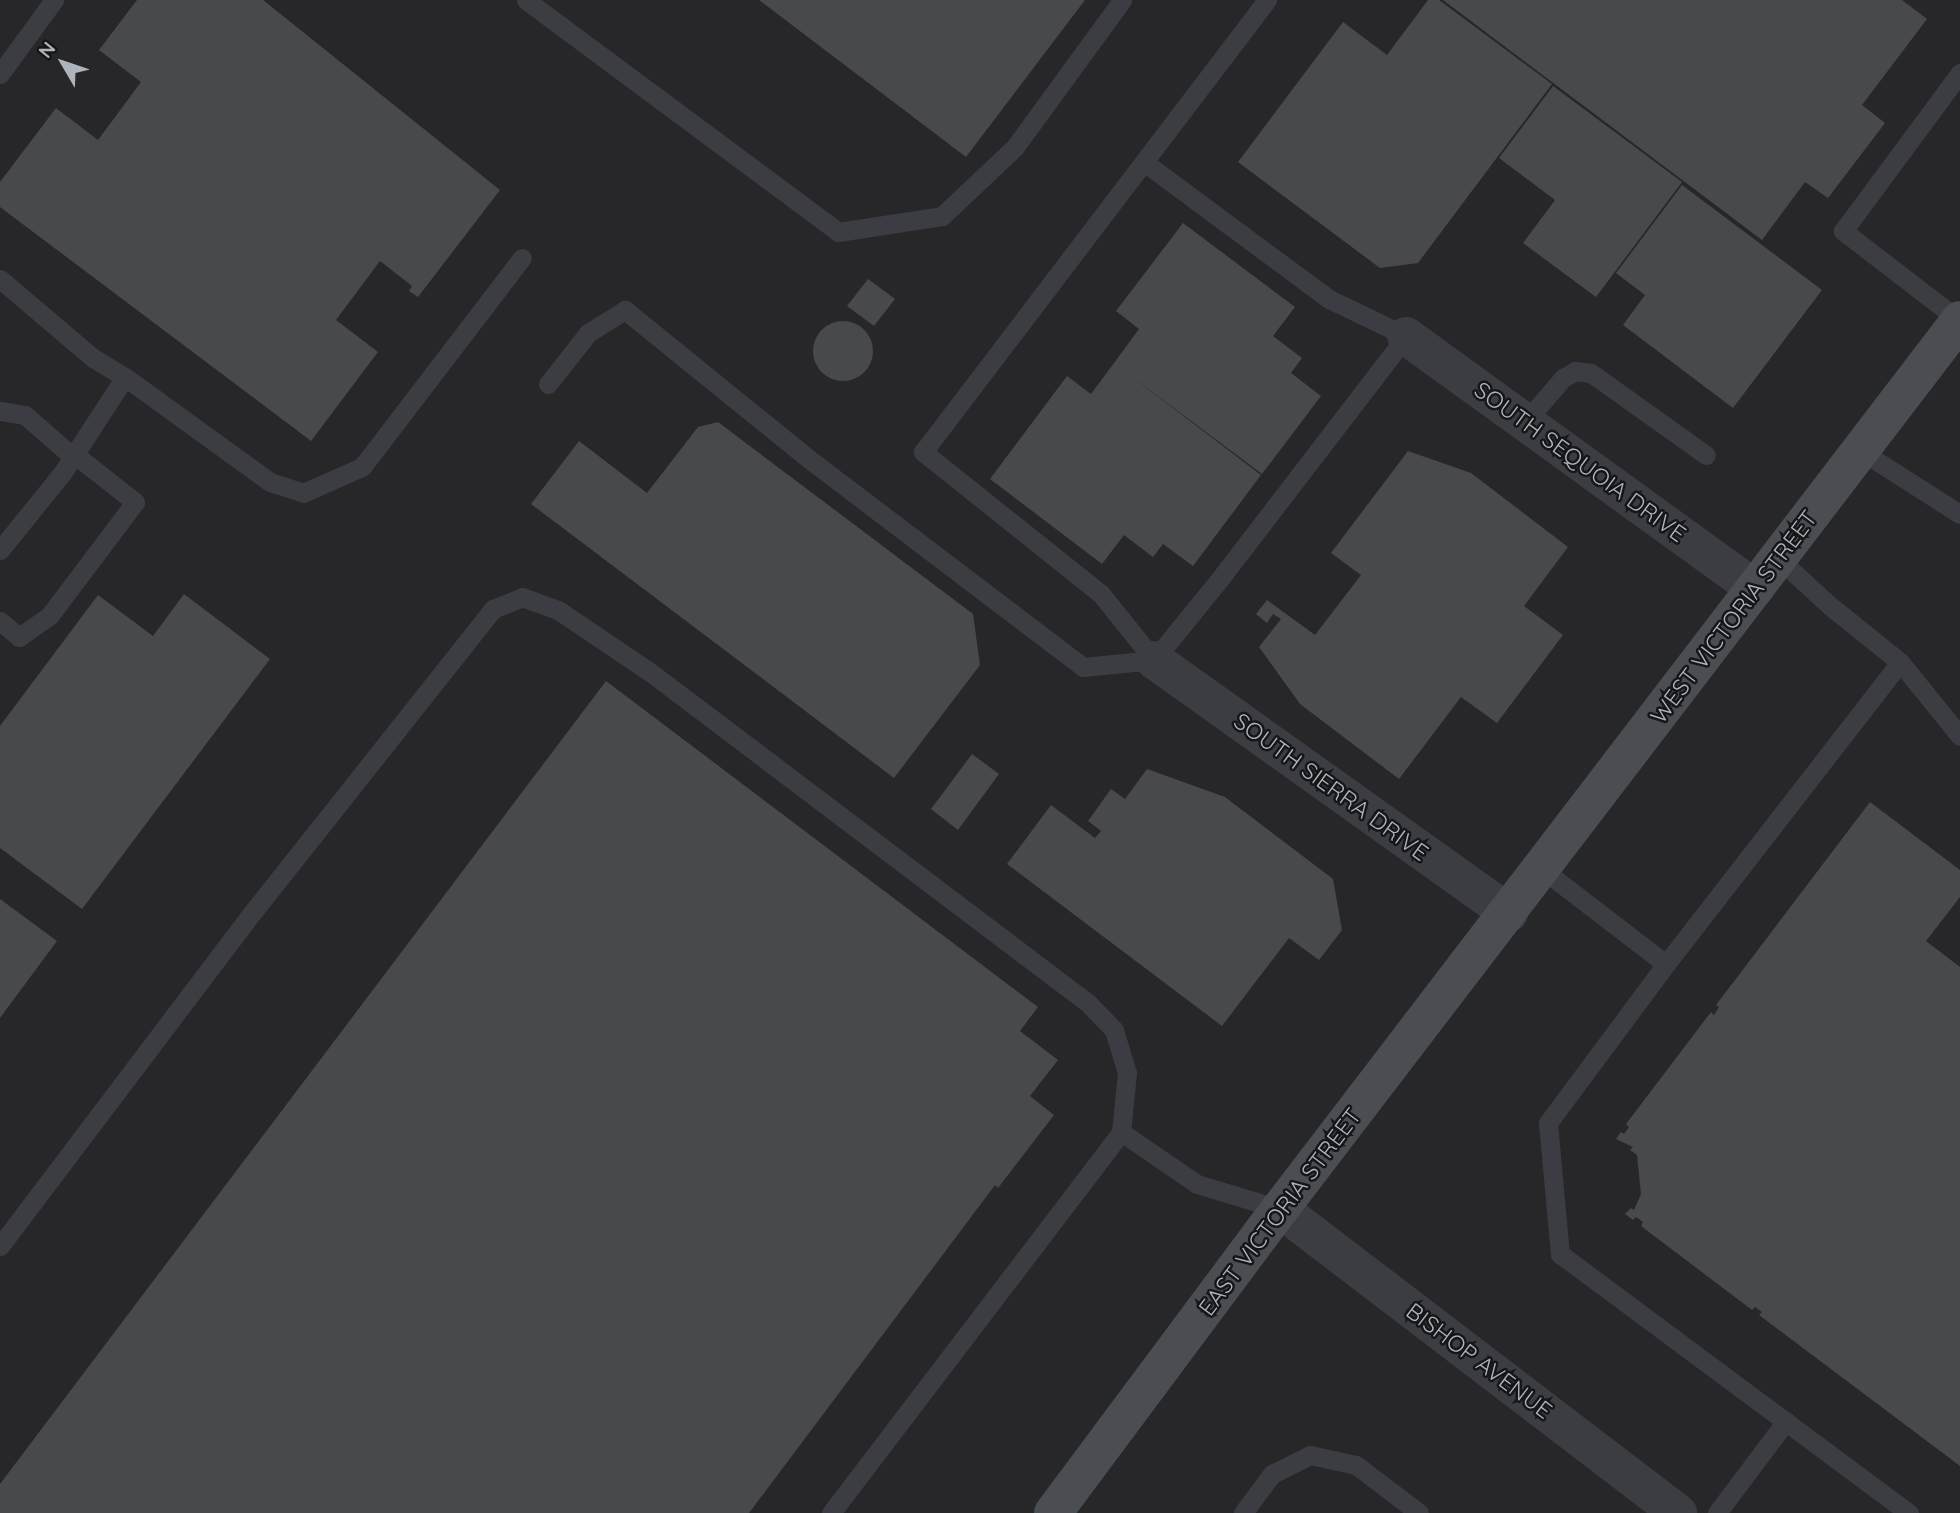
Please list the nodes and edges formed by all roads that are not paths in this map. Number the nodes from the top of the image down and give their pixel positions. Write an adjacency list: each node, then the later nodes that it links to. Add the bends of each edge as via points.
1 (54, 0): 6 (lane)
2 (526, 0): 3 (lane, via 838,232 942,216 1015,147)
3 (1122, 0)
4 (1267, 0): 7 (lane)
5 (1960, 73): 10 (lane, via 1843,231)
6 (0, 74)
7 (1144, 162): 11 (lane, via 1329,299); 24 (lane, via 923,452 1101,594)
8 (522, 258): 12 (lane, via 362,467 303,493 270,482)
9 (0, 279): 12 (lane, via 93,358)
10 (1960, 321): 16 (main road, WEST VICTORIA STREET)
11 (1406, 336): 15 (street, SOUTH SEQUOIA DRIVE); 24 (lane)
12 (125, 377): 18 (lane)
13 (548, 384): 24 (lane, via 588,333 625,310 809,459 1083,667)
14 (0, 411): 18 (lane, via 25,415)
15 (1525, 422): 17 (lane, via 1563,378 1575,371 1591,373); 22 (street, SOUTH SEQUOIA DRIVE)
16 (1861, 451): 19 (lane); 21 (main road, WEST VICTORIA STREET)
17 (1706, 455)
18 (74, 456): 20 (lane); 23 (lane, via 135,502 50,615 19,637)
19 (1960, 514)
20 (0, 550)
21 (1778, 558): 22 (main road, WEST VICTORIA STREET); 25 (lane)
22 (1755, 589): 27 (main road, WEST VICTORIA STREET)
23 (0, 621)
24 (1154, 660): 28 (street, SOUTH SIERRA DRIVE)
25 (1900, 662): 26 (lane); 29 (lane)
26 (1960, 736)
27 (1542, 869): 28 (main road, WEST VICTORIA STREET); 29 (lane)
28 (1508, 914): 31 (main road, EAST VICTORIA STREET)
29 (1666, 964): 33 (lane, via 1548,1123 1560,1254)
30 (1121, 1132): 31 (lane, via 1197,1184); 32 (lane, via 1127,1073 1114,1030 1088,1003 650,672 558,610 522,597 493,609 253,913); 34 (lane)
31 (1280, 1209): 35 (main road, EAST VICTORIA STREET); 38 (street, BISHOP AVENUE)
32 (0, 1246)
33 (1786, 1422): 39 (lane); 40 (lane)
34 (831, 1513)
35 (1053, 1513)
36 (1243, 1513): 37 (lane, via 1272,1474 1311,1455 1356,1465)
37 (1419, 1513)
38 (1678, 1513)
39 (1717, 1513)
40 (1909, 1513)

